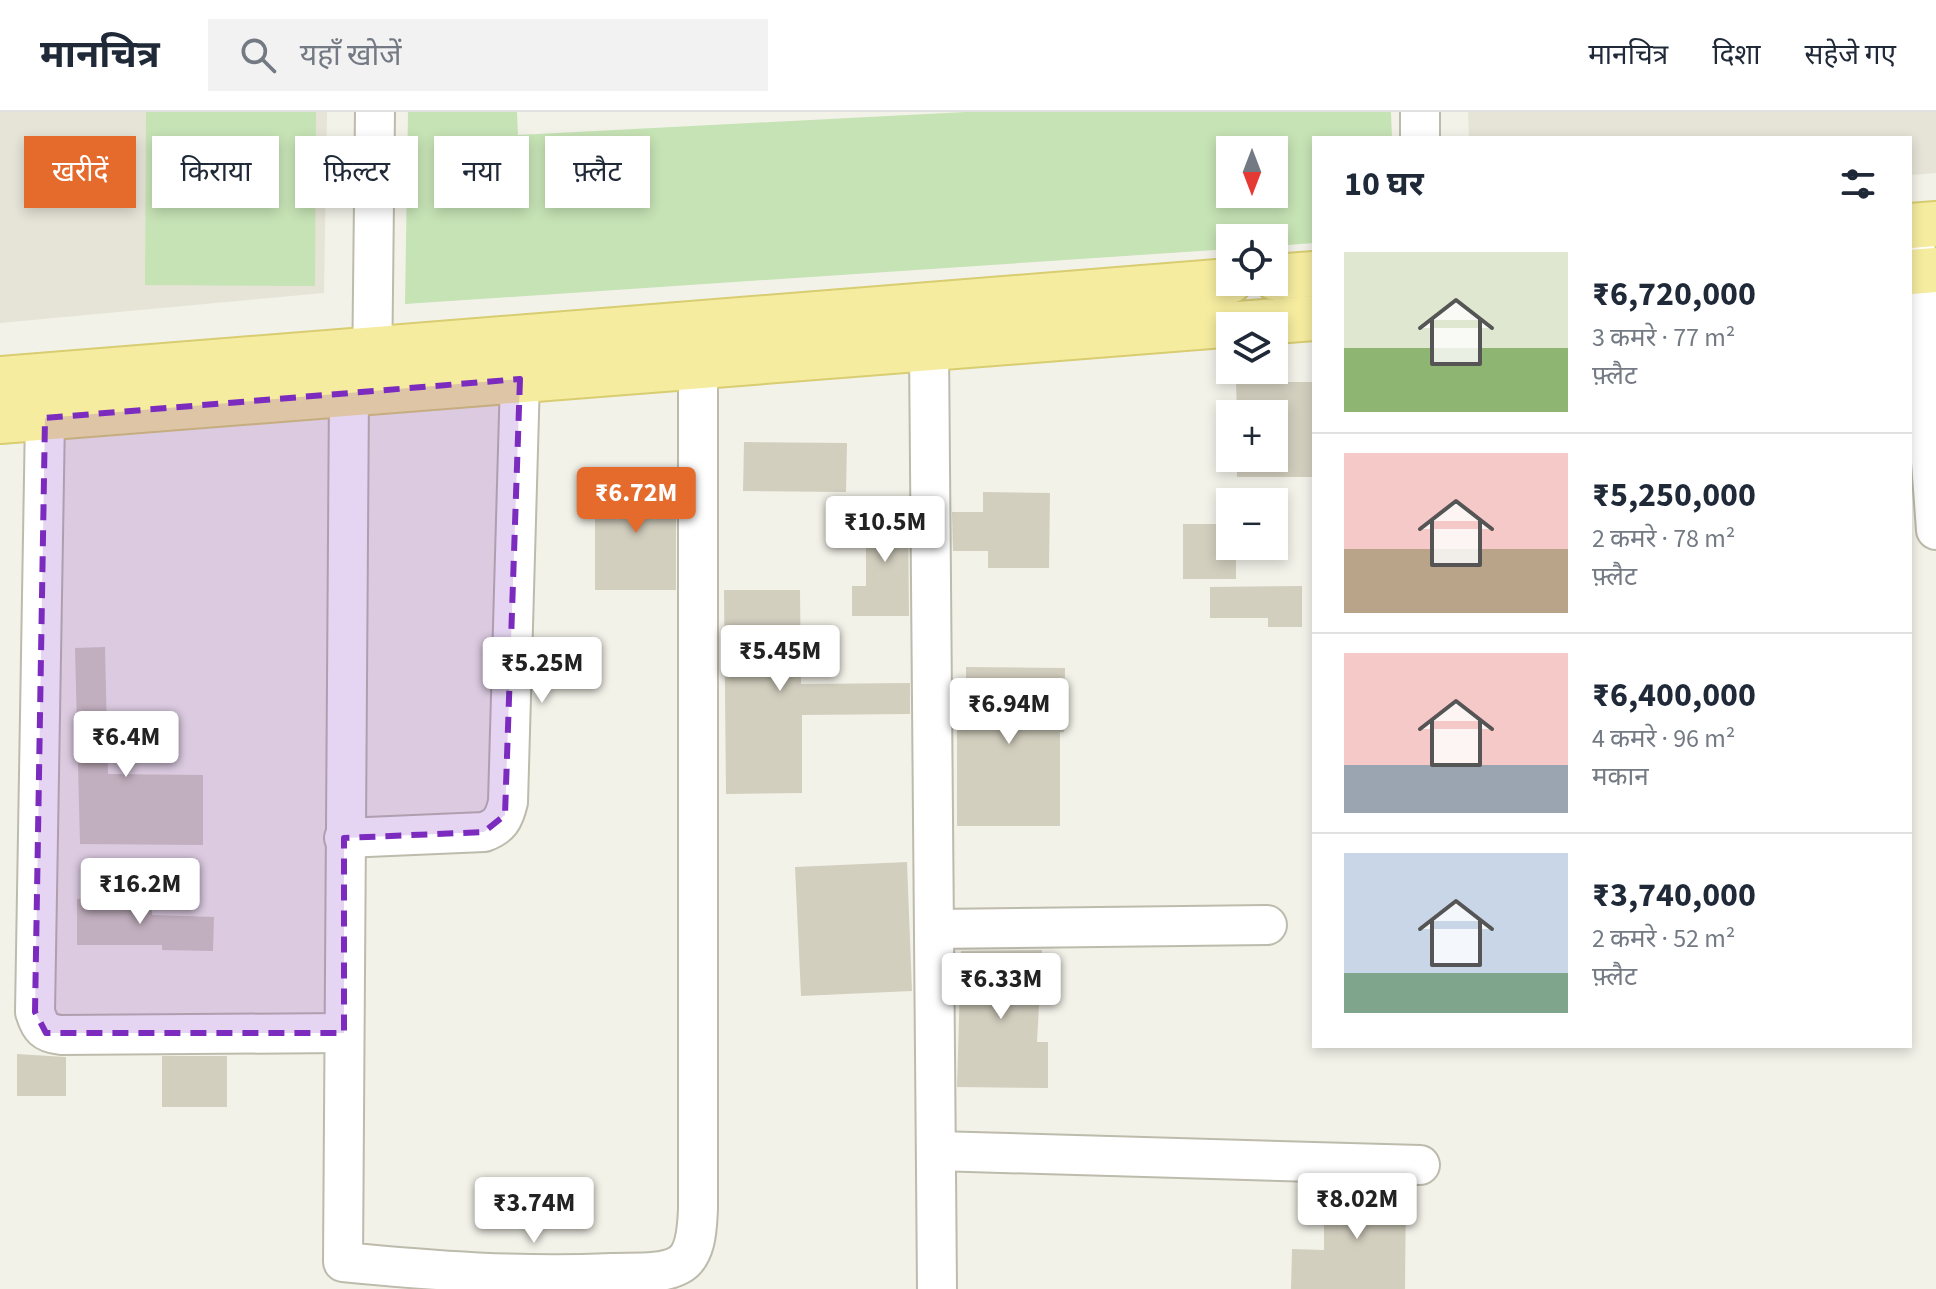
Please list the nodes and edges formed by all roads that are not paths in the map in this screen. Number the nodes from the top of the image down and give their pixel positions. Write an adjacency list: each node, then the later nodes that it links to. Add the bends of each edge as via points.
1 (375, 112): 12 (street)
2 (1420, 112): 3 (street)
3 (1420, 136)
4 (1920, 225): 5 (street)
5 (1921, 271): 17 (street)
6 (1312, 274): 7 (main road)
7 (1288, 276)
8 (1216, 283): 12 (main road)
9 (1312, 318): 10 (main road)
10 (929, 347): 11 (main road); 20 (street)
11 (698, 365): 14 (main road); 24 (street, via 698,1209 690,1254 680,1265 659,1271)
12 (365, 377): 13 (main road); 14 (main road); 15 (main road); 18 (street)
13 (0, 379)
14 (520, 379): 18 (street, via 505,815 498,827 484,832)
15 (45, 418): 16 (main road); 21 (street, via 35,1012 39,1025 46,1033 61,1035)
16 (0, 421)
17 (1936, 530)
18 (344, 838): 21 (street)
19 (1267, 925): 20 (street)
20 (934, 929): 22 (street)
21 (344, 1033): 24 (street)
22 (936, 1151): 23 (street); 25 (street)
23 (1420, 1165)
24 (343, 1276)
25 (937, 1289)

